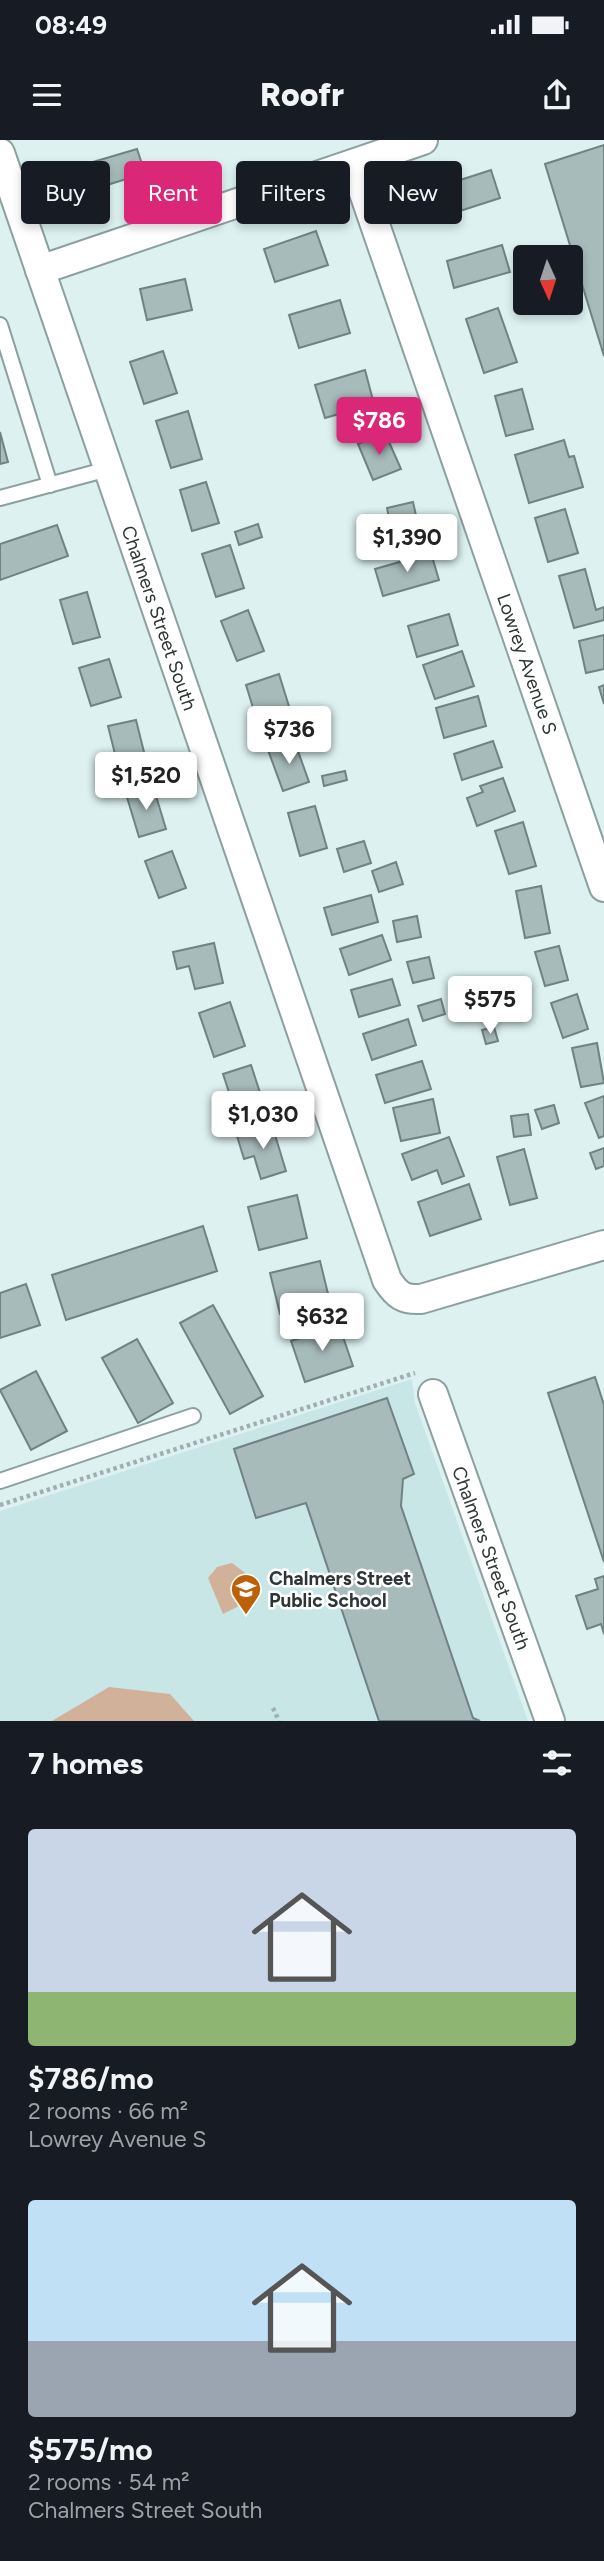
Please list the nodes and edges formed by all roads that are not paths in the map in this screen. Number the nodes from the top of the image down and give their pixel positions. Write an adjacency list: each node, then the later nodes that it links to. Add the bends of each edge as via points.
1 (423, 140): 3 (street)
2 (0, 153): 4 (street, Chalmers Street South)
3 (354, 164): 4 (street); 9 (street, Lowrey Avenue S)
4 (40, 270): 6 (street, Chalmers Street South)
5 (0, 325): 7 (lane)
6 (108, 469): 7 (lane); 10 (street, Chalmers Street South, via 395,1293 406,1300 421,1299)
7 (50, 485): 8 (lane)
8 (0, 498)
9 (604, 887)
10 (604, 1245)
11 (424, 1384): 14 (street, Chalmers Street South)
12 (193, 1416): 13 (lane)
13 (0, 1481)
14 (550, 1721)

